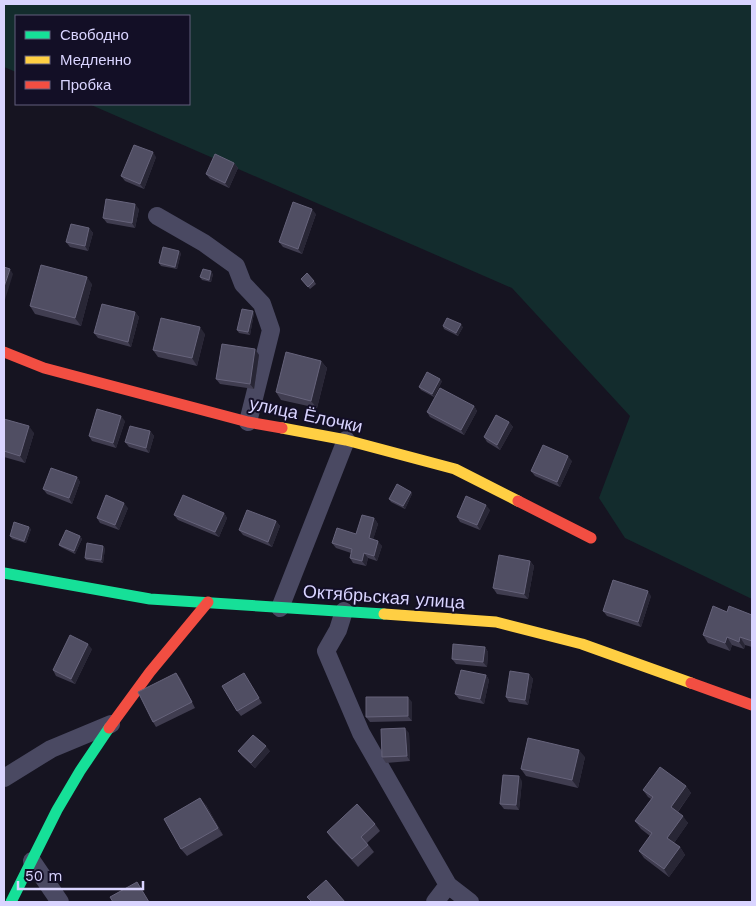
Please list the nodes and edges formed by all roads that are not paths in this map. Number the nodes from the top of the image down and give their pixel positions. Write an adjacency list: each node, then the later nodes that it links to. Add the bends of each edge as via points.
1 (157, 216): 3 (street, via 236,266 243,284 262,304 271,330)
2 (4, 352): 3 (street, улица Ёлочки, via 44,368)
3 (248, 422): 4 (street, улица Ёлочки)
4 (346, 440): 5 (street, улица Ёлочки, via 455,469); 8 (street)
5 (591, 538)
6 (4, 573): 7 (street, Октябрьская улица, via 150,599)
7 (208, 602): 8 (street, Октябрьская улица); 11 (street)
8 (280, 608): 9 (street, Октябрьская улица)
9 (344, 610): 10 (street, Октябрьская улица, via 496,622 582,644); 14 (street, via 338,630 326,651 361,733)
10 (752, 705)
11 (110, 724): 12 (street, via 51,750); 13 (street, via 64,798)
12 (4, 778)
13 (32, 861): 15 (street); 16 (street)
14 (448, 885): 17 (street); 18 (street)
15 (11, 902)
16 (60, 902)
17 (435, 902)
18 (470, 902)

